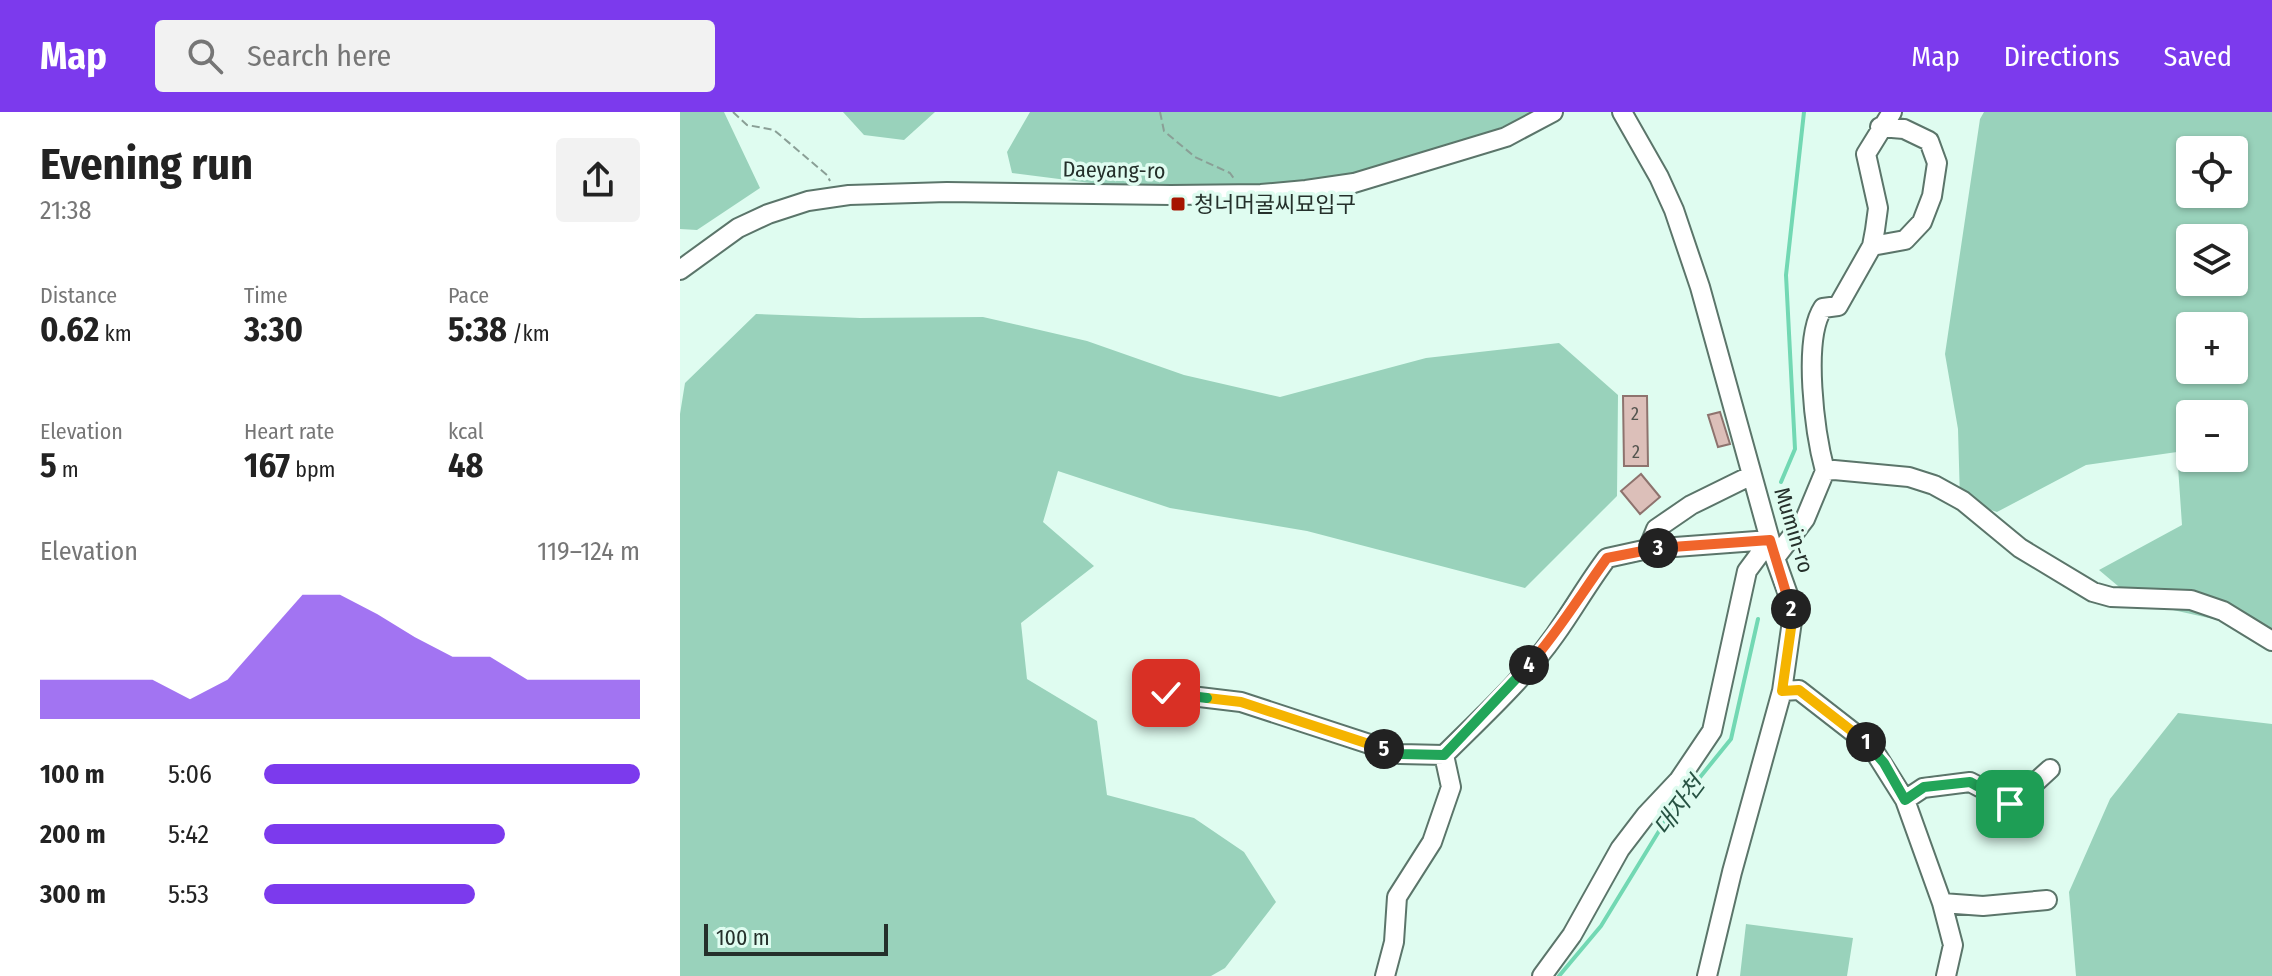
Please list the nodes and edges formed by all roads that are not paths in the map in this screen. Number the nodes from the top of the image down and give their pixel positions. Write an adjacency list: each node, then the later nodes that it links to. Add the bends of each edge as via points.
1 (1553, 112): 5 (street, Daeyang-ro, via 1506,137 1369,179 1306,190 947,192 808,201 738,228)
2 (1622, 112): 7 (street, Mumin-ro, via 1674,210)
3 (1886, 120): 4 (street, via 1866,154 1878,208); 4 (street, via 1929,141 1937,163 1922,222 1905,240)
4 (1872, 246): 6 (street, via 1838,306 1823,308 1815,320 1814,412)
5 (680, 270)
6 (1825, 471): 9 (street, via 1805,519); 10 (street, via 1909,477 1934,485 1963,501 2020,548 2093,592 2191,600 2223,611)
7 (1752, 475): 8 (street, via 1656,529); 9 (street, Mumin-ro)
8 (1648, 549): 9 (street); 13 (street, via 1607,558 1554,637)
9 (1772, 549): 11 (street, Mumin-ro, via 1792,621); 19 (street, via 1747,571 1712,731 1679,780 1620,849 1572,935)
10 (2272, 641)
11 (1782, 691): 15 (street, via 1799,690 1871,746); 20 (street, Mumin-ro)
12 (1166, 693): 13 (street, via 1241,702 1400,754)
13 (1444, 755): 18 (street, via 1451,787 1432,842 1397,897)
14 (2050, 769): 15 (street, via 2012,804 1970,782 1924,787)
15 (1905, 800): 17 (street)
16 (2047, 900): 17 (street, via 1983,906)
17 (1942, 903): 21 (street, via 1953,945)
18 (1385, 976)
19 (1542, 976)
20 (1707, 976)
21 (1946, 976)

